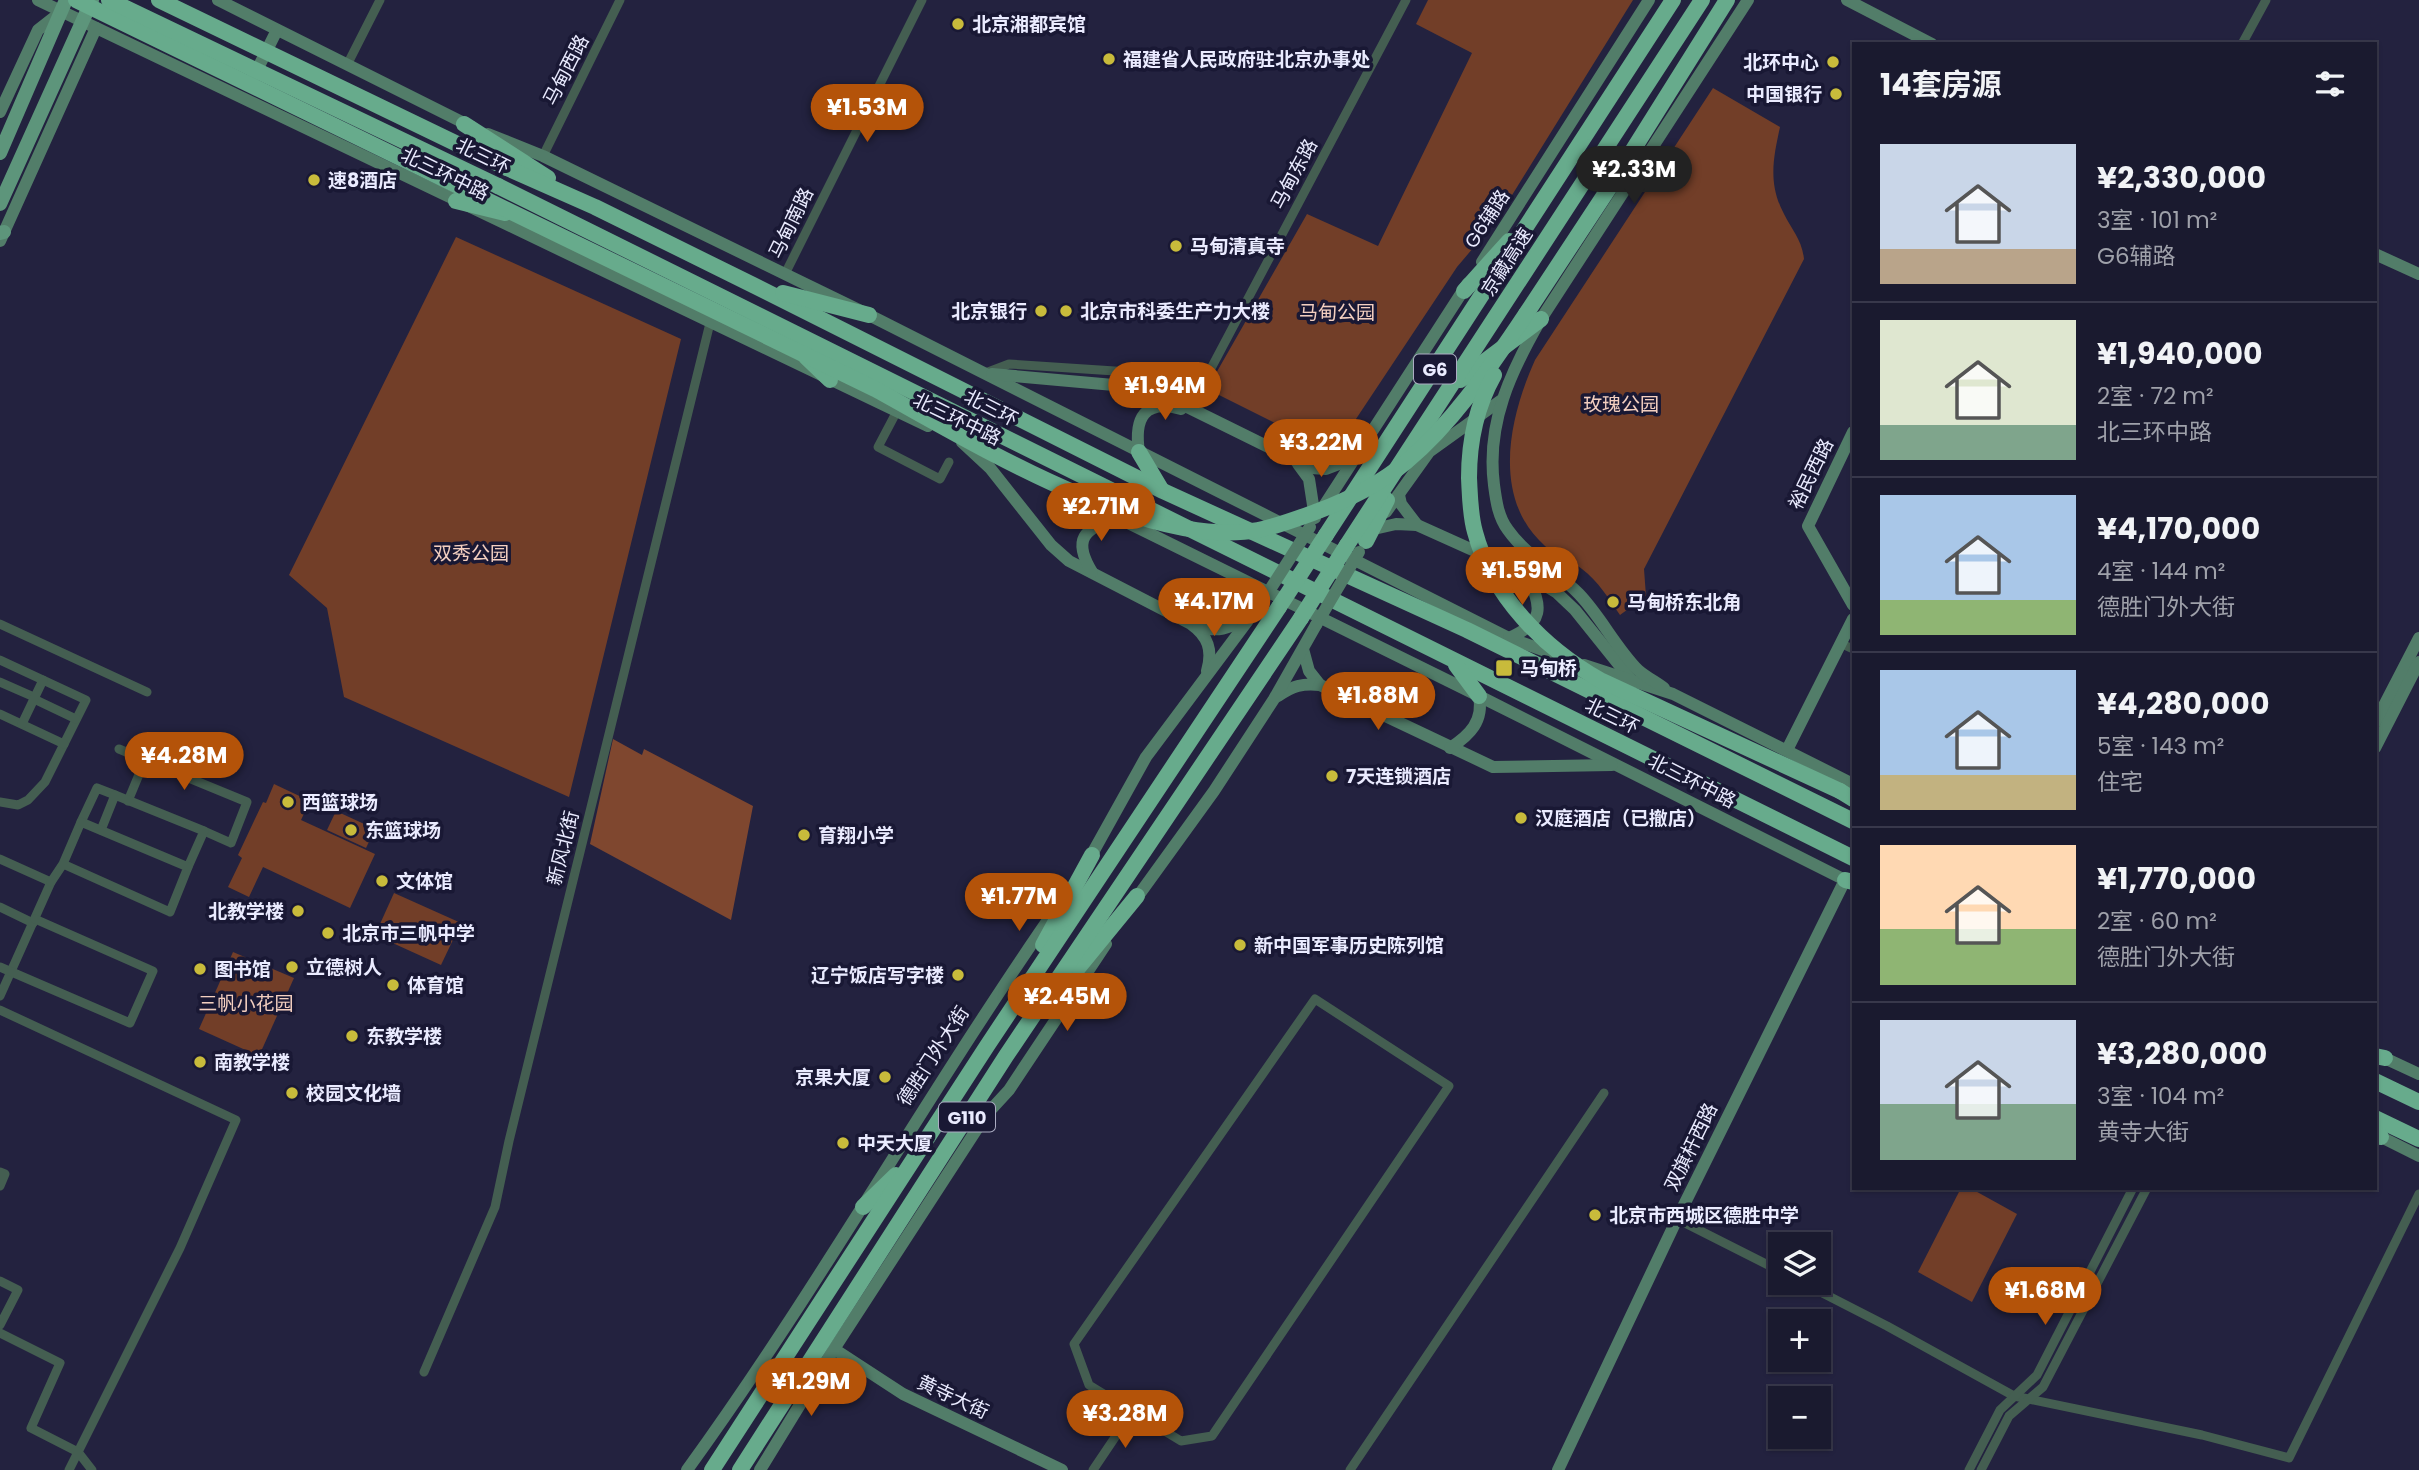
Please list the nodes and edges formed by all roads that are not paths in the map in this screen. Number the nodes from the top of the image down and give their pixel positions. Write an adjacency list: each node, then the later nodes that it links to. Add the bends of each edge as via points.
1 (38, 0): 19 (street, 北三环中路)
2 (76, 0): 43 (highway, bridge, via 875,388 1065,488 1177,527 1257,530 1373,487 1405,463 1454,414)
3 (92, 0): 20 (main road)
4 (109, 0): 36 (highway, 北三环, bridge)
5 (159, 0): 34 (highway, 北三环, bridge)
6 (181, 0): 24 (street)
7 (218, 0): 21 (street)
8 (380, 0): 25 (street)
9 (620, 0): 30 (street, 马甸西路)
10 (922, 0): 38 (street, 马甸南路)
11 (1406, 0): 46 (street, 马甸东路, via 1198,393 1166,378 1130,372 1009,364)
12 (1650, 0): 41 (street, G6辅路)
13 (1673, 0): 32 (highway, 京藏高速 / G6)
14 (1702, 0): 48 (highway, 京藏高速 / G6)
15 (1727, 0): 43 (highway)
16 (1748, 0): 43 (street)
17 (1847, 0): 22 (street)
18 (2266, 0): 23 (street)
19 (64, 6): 20 (street, 北三环中路); 27 (street, via 37,30); 29 (main road)
20 (89, 25): 24 (street, 北三环中路); 33 (main road); 35 (street)
21 (277, 30): 25 (street); 26 (street)
22 (1928, 42)
23 (2243, 42)
24 (154, 56): 26 (street, 北三环中路)
25 (346, 65): 28 (street)
26 (242, 98): 31 (street, 北三环中路)
27 (0, 112)
28 (464, 124): 30 (street); 34 (highway)
29 (0, 153)
30 (543, 156): 38 (street)
31 (456, 201): 36 (highway); 45 (street, 北三环中路)
32 (1543, 203): 41 (highway); 68 (highway, 京藏高速 / G6, bridge)
33 (0, 204)
34 (594, 207): 40 (highway, 北三环)
35 (1, 235)
36 (598, 236): 44 (highway, 北三环)
37 (2377, 255): 39 (street)
38 (785, 274): 42 (street)
39 (2419, 274)
40 (753, 285): 42 (highway); 58 (highway, 北三环)
41 (1464, 291): 55 (street, G6辅路)
42 (869, 315): 46 (street)
43 (1533, 316): 48 (highway); 49 (street); 103 (highway, bridge, via 1487,388 1473,429 1469,465 1475,532 1498,584 1518,613 1576,666)
44 (763, 318): 47 (highway); 60 (highway, 北三环)
45 (710, 323): 47 (street, 北三环中路); 150 (street, 新风北街, via 495,1207)
46 (983, 373): 51 (street, via 1136,387); 54 (street)
47 (830, 380): 50 (street, 北三环中路)
48 (1450, 388): 64 (highway, 京藏高速 / G6)
49 (1500, 401): 59 (street, via 1429,452); 88 (street, via 1493,478 1505,527 1588,603 1638,670)
50 (897, 411): 53 (street, 北三环中路); 56 (street, via 878,447 940,479)
51 (1204, 415): 54 (street, via 1167,405 1153,407 1138,425); 57 (street)
52 (1852, 434): 67 (street, 裕民西路, via 1808,526)
53 (962, 442): 61 (street, 北三环中路); 65 (street, via 990,468 1051,545)
54 (1139, 452): 58 (highway); 75 (street)
55 (1355, 457): 57 (street, via 1326,469); 62 (street, G6辅路)
56 (949, 462)
57 (1296, 462): 62 (street, via 1309,479)
58 (1163, 491): 74 (highway, 北三环)
59 (1399, 495): 63 (street); 64 (street)
60 (1158, 515): 61 (highway); 80 (highway, 北三环)
61 (1115, 517): 65 (street, via 1086,533 1081,543); 89 (street, 北三环中路)
62 (1313, 523): 69 (street, 德胜门外大街, bridge)
63 (1417, 525): 64 (street, via 1396,524); 66 (street)
64 (1361, 542): 70 (highway, G6, bridge); 78 (street, bridge)
65 (1092, 572): 72 (street)
66 (1527, 575): 75 (street, via 1538,598 1538,612 1525,631); 85 (street, via 1556,592 1574,610)
67 (1852, 603)
68 (1279, 607): 125 (highway, G110)
69 (1250, 618): 72 (street, via 1211,631); 82 (street, 德胜门外大街)
70 (1301, 618): 127 (highway, G110)
71 (0, 624): 87 (street)
72 (1191, 624): 82 (street, via 1202,631 1210,651)
73 (1852, 624): 77 (street)
74 (1467, 630): 75 (highway); 107 (highway, 北三环)
75 (1509, 638): 85 (street)
76 (2419, 638): 94 (street)
77 (1847, 647): 100 (street)
78 (1303, 649): 86 (street, via 1309,671); 91 (street)
79 (0, 660): 83 (street)
80 (1452, 660): 89 (highway); 112 (highway, 北三环)
81 (2419, 662): 97 (street)
82 (1204, 678): 111 (street, 德胜门外大街, via 1146,757)
83 (43, 680): 90 (street); 93 (street, via 86,700)
84 (0, 682): 90 (street)
85 (1632, 682): 88 (street)
86 (1320, 685): 91 (street, via 1292,686); 98 (street)
87 (146, 692)
88 (1673, 694): 100 (street)
89 (1479, 696): 98 (street, via 1482,707 1473,730); 102 (street, 北三环中路)
90 (34, 698): 93 (street); 95 (street)
91 (1274, 699): 118 (street)
92 (0, 714): 95 (street)
93 (76, 719): 96 (street)
94 (2377, 719)
95 (22, 724): 96 (street)
96 (64, 744): 106 (street, via 37,791 18,805)
97 (2377, 744)
98 (1450, 748): 102 (street, via 1493,767)
99 (119, 749): 101 (street)
100 (1787, 750): 103 (street)
101 (145, 760): 105 (street); 110 (street, via 247,802 231,843)
102 (1616, 764): 117 (street, 北三环中路)
103 (1849, 791)
104 (115, 795): 105 (street); 108 (street, via 97,788); 109 (street)
105 (128, 801): 110 (street)
106 (0, 802)
107 (1852, 821)
108 (80, 822): 109 (street); 114 (street)
109 (101, 830): 115 (street)
110 (204, 831): 115 (street)
111 (1093, 855): 125 (highway); 142 (street, 德胜门外大街)
112 (1852, 858)
113 (0, 859): 116 (street)
114 (62, 864): 115 (street, via 170,912); 116 (street)
115 (188, 867)
116 (51, 882): 120 (street)
117 (1850, 882): 143 (street, 双旗杆西路)
118 (1137, 896): 127 (highway); 149 (street, via 1009,1090 986,1115)
119 (0, 907): 120 (street)
120 (34, 921): 122 (street); 122 (street, via 153,971 130,1023)
121 (0, 967): 122 (street)
122 (10, 972): 123 (street)
123 (0, 996)
124 (0, 1010): 154 (street, via 236,1120 180,1248)
125 (987, 1046): 135 (highway, G110)
126 (2378, 1055): 128 (street)
127 (1006, 1056): 159 (highway, G110)
128 (2419, 1074)
129 (2377, 1082): 131 (highway)
130 (1604, 1093): 163 (street)
131 (2419, 1102)
132 (2377, 1119): 134 (highway)
133 (2377, 1134): 136 (street)
134 (2419, 1139)
135 (920, 1151): 142 (highway); 158 (highway, G110)
136 (2419, 1156)
137 (0, 1172): 138 (street, via 5,1174)
138 (0, 1186)
139 (2132, 1190): 151 (street, via 2037,1376)
140 (2146, 1190): 152 (street, via 2043,1387)
141 (2419, 1194): 152 (street, via 2289,1458 2202,1434)
142 (863, 1207): 157 (street, 德胜门外大街, via 748,1386)
143 (1677, 1219): 144 (street); 164 (street, 双旗杆西路)
144 (1768, 1265)
145 (0, 1281): 147 (street, via 18,1290)
146 (1826, 1295): 151 (street)
147 (0, 1325)
148 (0, 1333): 154 (street, via 60,1363 31,1428)
149 (834, 1349): 160 (street); 161 (street, 黄寺大街, via 903,1394)
150 (424, 1372)
151 (2014, 1396): 152 (street); 165 (street, via 2000,1410)
152 (2028, 1400): 166 (street, via 2009,1416)
153 (1132, 1412): 153 (street, via 1181,1441 1212,1436 1449,1086 1315,999 1074,1345 1089,1385); 162 (street)
154 (78, 1452): 155 (street); 156 (street)
155 (69, 1470)
156 (93, 1470)
157 (687, 1470)
158 (712, 1470)
159 (740, 1470)
160 (760, 1470)
161 (1060, 1470)
162 (1093, 1470)
163 (1350, 1470)
164 (1558, 1470)
165 (1969, 1470)
166 (1981, 1470)

